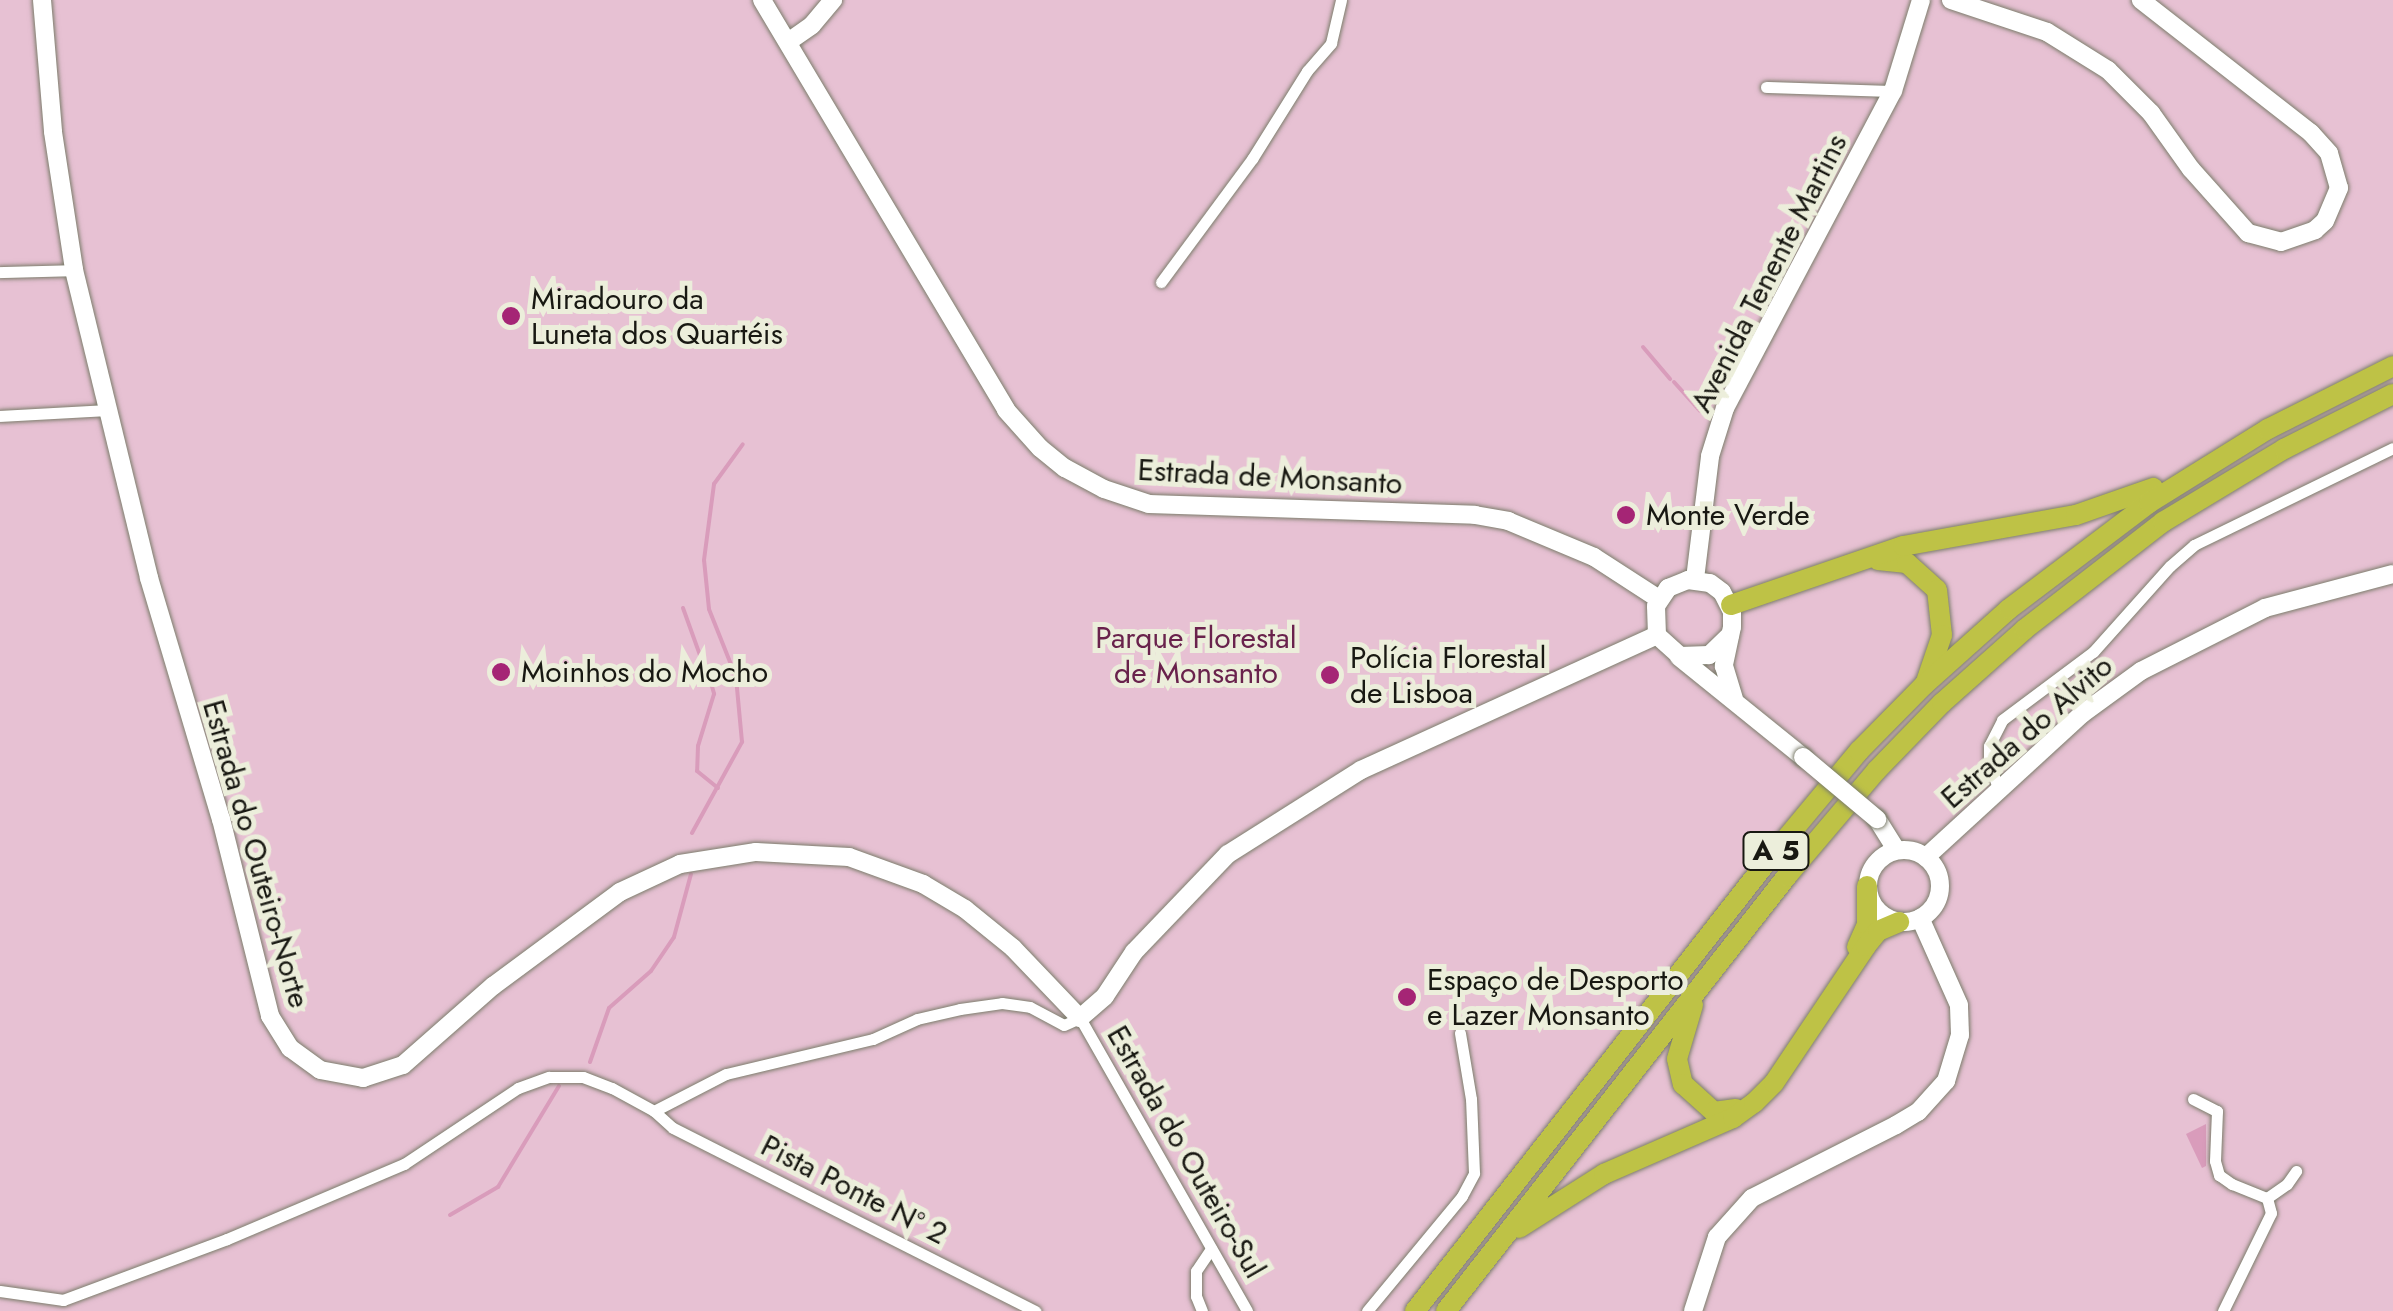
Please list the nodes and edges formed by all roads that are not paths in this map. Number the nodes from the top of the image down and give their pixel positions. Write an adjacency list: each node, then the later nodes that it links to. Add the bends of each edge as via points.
1 (42, 0): 11 (street, Estrada do Outeiro-Norte)
2 (762, 0): 8 (street, Estrada de Monsanto)
3 (833, 0): 8 (street)
4 (1340, 0): 13 (street, via 1331,43)
5 (1921, 0): 10 (street, Avenida Tenente Martins)
6 (1951, 0): 7 (street, via 2062,39 2131,90 2248,233 2281,242 2315,230 2326,221 2339,188 2329,153)
7 (2141, 0)
8 (788, 42): 23 (street, Estrada de Monsanto, via 1006,410 1065,468 1149,504 1508,521 1594,556)
9 (1766, 88): 10 (street)
10 (1893, 91): 22 (street, Avenida Tenente Martins, via 1725,408 1710,456)
11 (74, 270): 12 (street); 16 (street, Estrada do Outeiro-Norte)
12 (0, 272)
13 (1161, 282)
14 (2393, 366): 19 (highway, A 5)
15 (2393, 394): 36 (highway, A 5, via 2210,492 2025,629 1876,771)
16 (108, 410): 17 (street); 37 (street, Estrada do Outeiro-Norte, via 270,1016 290,1048 312,1066 353,1079 404,1065 493,986 620,892 680,864 756,852 849,856 923,884 1013,948)
17 (0, 416)
18 (2393, 448): 30 (street, via 2194,546 2170,566 2093,652 2002,720 1989,746)
19 (2210, 463): 20 (highway, via 2076,515 1935,538); 28 (highway, A 5, via 2095,540)
20 (1861, 562): 24 (highway); 28 (highway, via 1907,563 1937,590 1942,635)
21 (2393, 574): 30 (street, Estrada do Alvito, via 2265,608 2174,652 2082,714)
22 (1695, 579): 23 (street, via 1674,584); 24 (street, via 1717,587)
23 (1659, 599): 26 (street)
24 (1731, 605): 25 (street)
25 (1730, 635): 27 (street, via 1709,655); 29 (street, via 1724,666)
26 (1657, 636): 27 (street); 37 (street, via 1361,770 1228,854)
27 (1671, 652): 29 (street)
28 (1924, 685): 50 (highway, A 5, via 1769,859)
29 (1734, 699): 31 (street, bridge, via 1877,819)
30 (1999, 791): 32 (street, Estrada do Alvito)
31 (1896, 850): 32 (street); 33 (street, via 1873,866)
32 (1926, 857): 34 (street, via 1940,889)
33 (1867, 886): 35 (street, via 1874,907); 36 (highway, via 1859,945 1771,1079 1734,1110 1714,1112 1684,1084 1677,1059)
34 (1920, 918): 35 (street); 52 (street, via 1959,1005 1960,1035 1946,1080 1918,1112 1752,1198 1716,1237)
35 (1899, 922): 43 (highway, via 1878,931 1866,946 1754,1104 1604,1174)
36 (1699, 990): 43 (highway, A 5)
37 (1080, 1018): 39 (street, via 1064,1025 1002,1003 917,1019 873,1038 726,1074); 44 (street, Estrada do Outeiro-Sul)
38 (1460, 1033): 49 (street, via 1474,1173)
39 (654, 1111): 45 (street, Pista Ponte Nº 2, via 582,1078 549,1077 518,1088 404,1164 226,1239 63,1300); 46 (street, Pista Ponte Nº 2, via 674,1128)
40 (2194, 1114): 42 (street, via 2194,1098 2218,1111 2219,1175)
41 (2296, 1171): 42 (street)
42 (2267, 1198): 53 (street, via 2271,1213)
43 (1505, 1237): 51 (highway, A 5)
44 (1210, 1250): 47 (street, via 1196,1271); 48 (street, Estrada do Outeiro-Sul)
45 (0, 1291)
46 (1035, 1311)
47 (1202, 1311)
48 (1248, 1311)
49 (1367, 1311)
50 (1415, 1311)
51 (1446, 1311)
52 (1693, 1311)
53 (2224, 1311)

